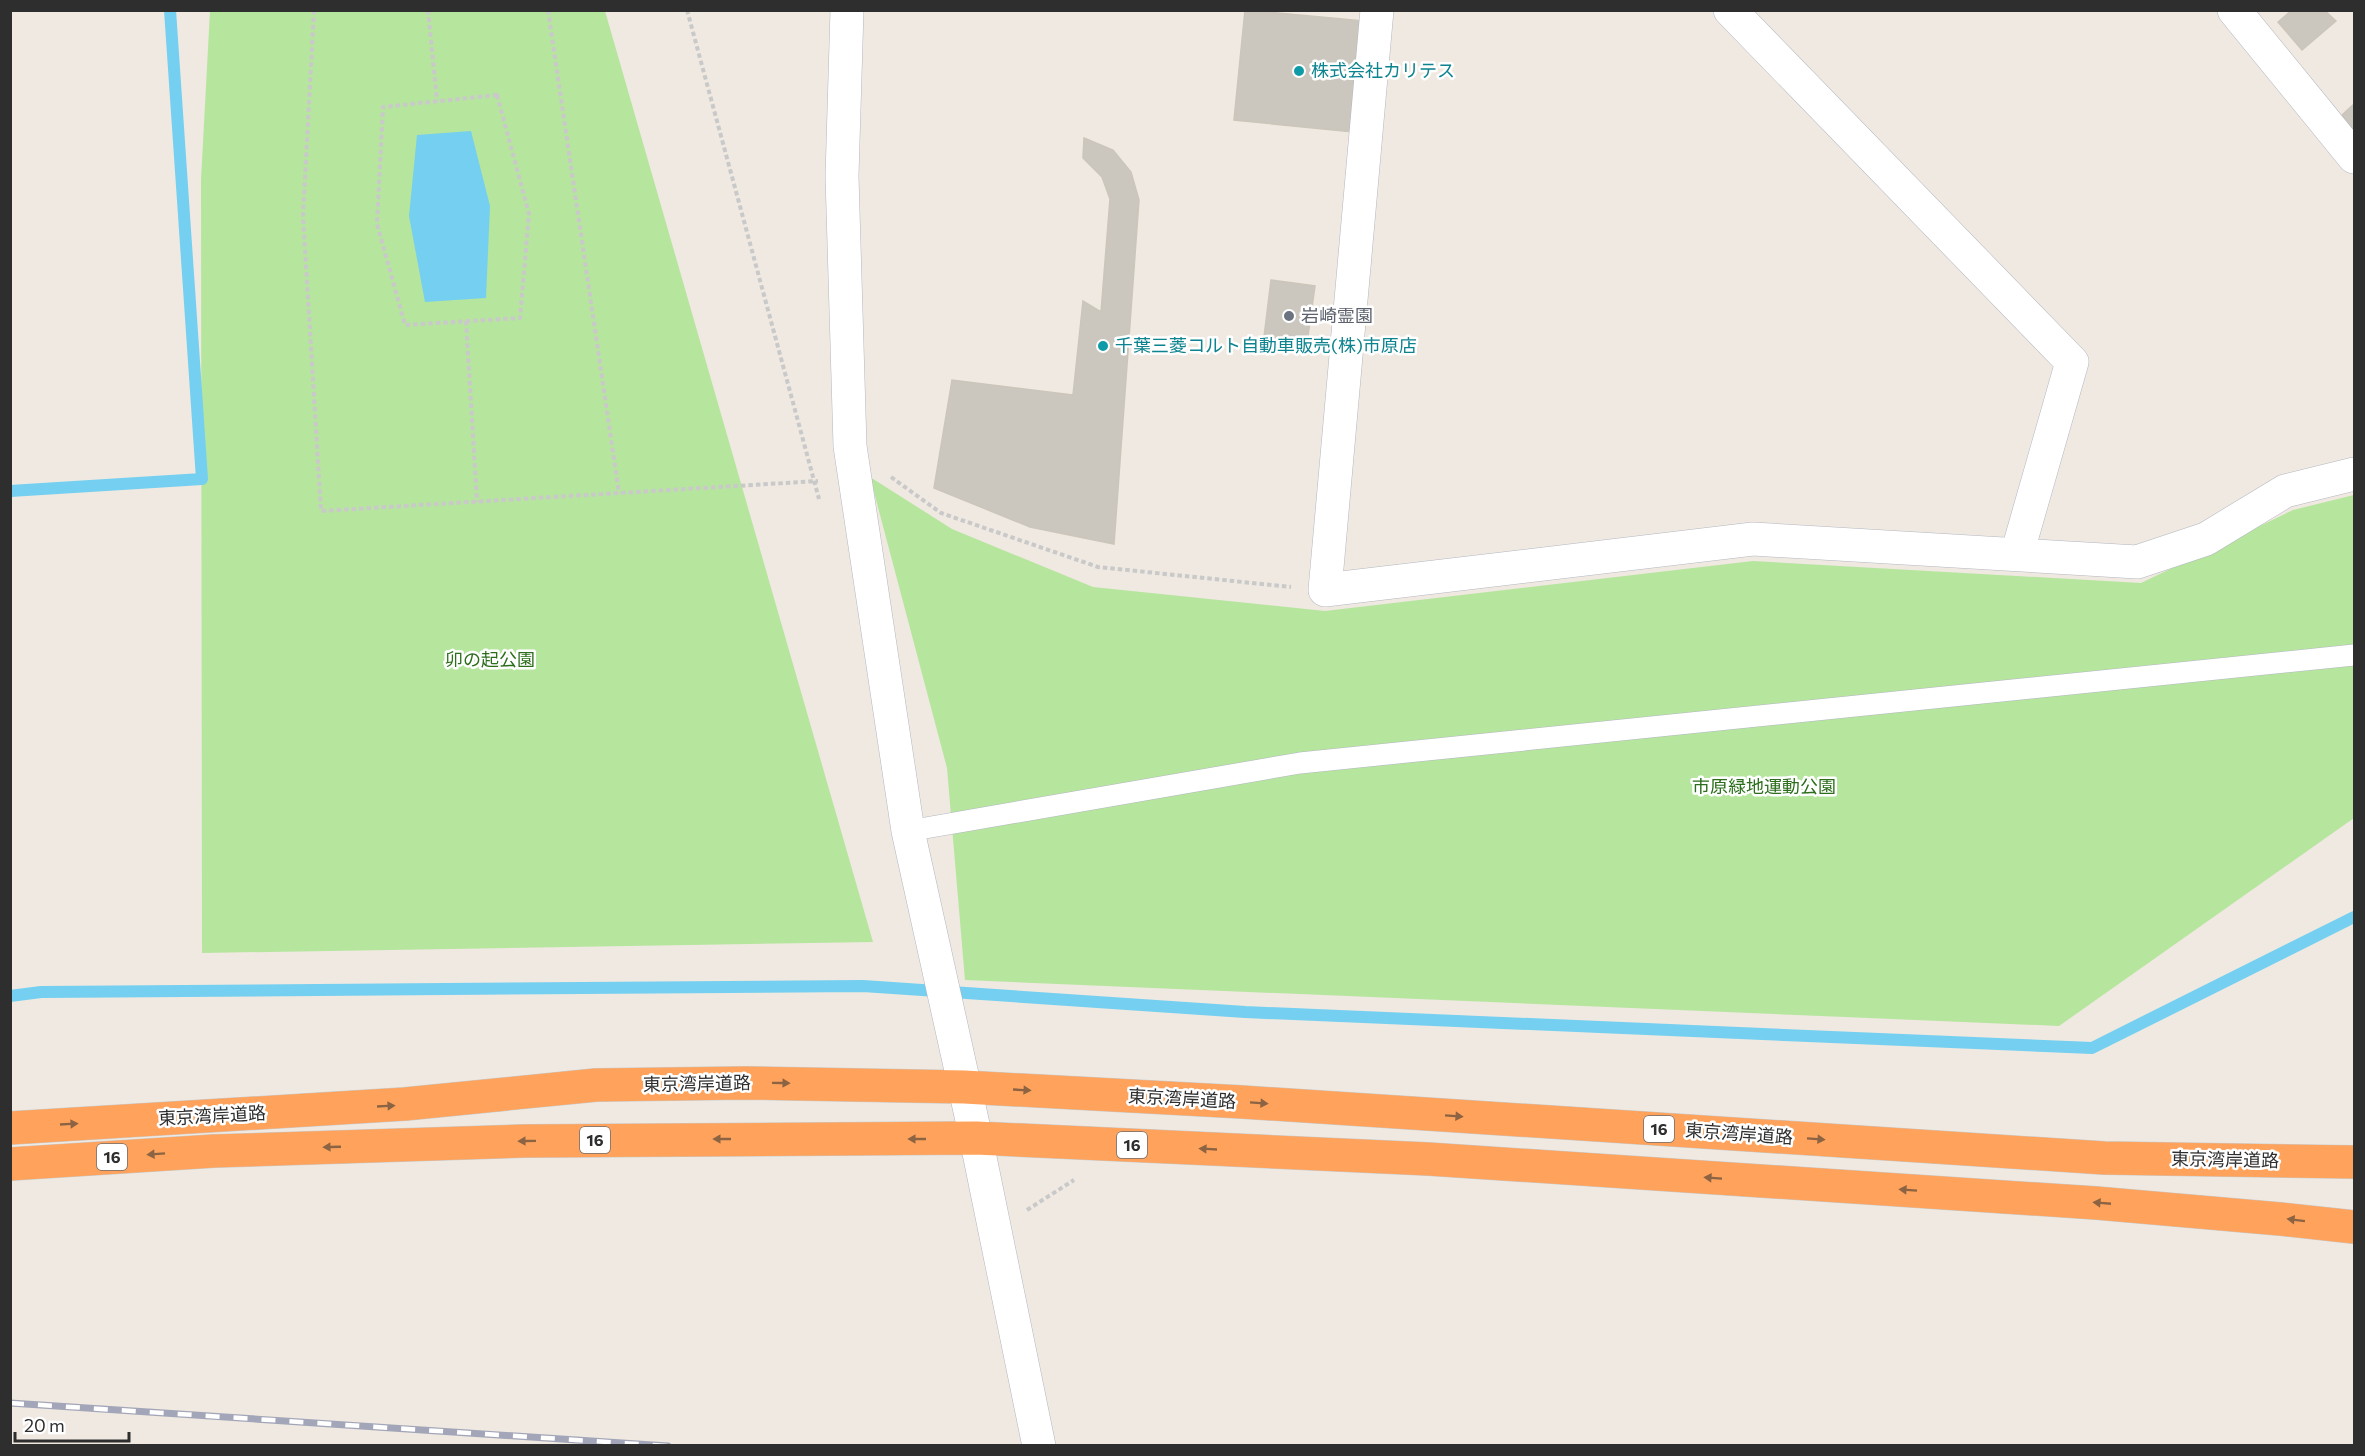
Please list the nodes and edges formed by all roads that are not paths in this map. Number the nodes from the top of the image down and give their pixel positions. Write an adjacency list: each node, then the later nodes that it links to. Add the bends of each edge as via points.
1 (847, 10): 9 (street, via 842,176 850,446)
2 (1377, 10): 7 (street, via 1324,590 1753,539)
3 (1730, 10): 7 (street, via 2072,362)
4 (2234, 10): 5 (street)
5 (2355, 157)
6 (2355, 474): 7 (street, via 2286,491 2206,539 2137,562)
7 (2017, 554)
8 (2355, 655): 9 (lane, via 1300,763)
9 (908, 831): 10 (street)
10 (964, 1087): 11 (highway, 東京湾岸道路 / 16, one-way to 10, via 405,1104 596,1085); 12 (street); 13 (highway, 東京湾岸道路 / 16, one-way to 13, via 2104,1158)
11 (10, 1128)
12 (976, 1138): 14 (highway, 東京湾岸道路 / 16, one-way to 14, via 548,1141 214,1151); 15 (highway, 東京湾岸道路 / 16, one-way to 12, via 2096,1203 1452,1161); 16 (street)
13 (2355, 1162)
14 (10, 1164)
15 (2355, 1227)
16 (1039, 1446)

